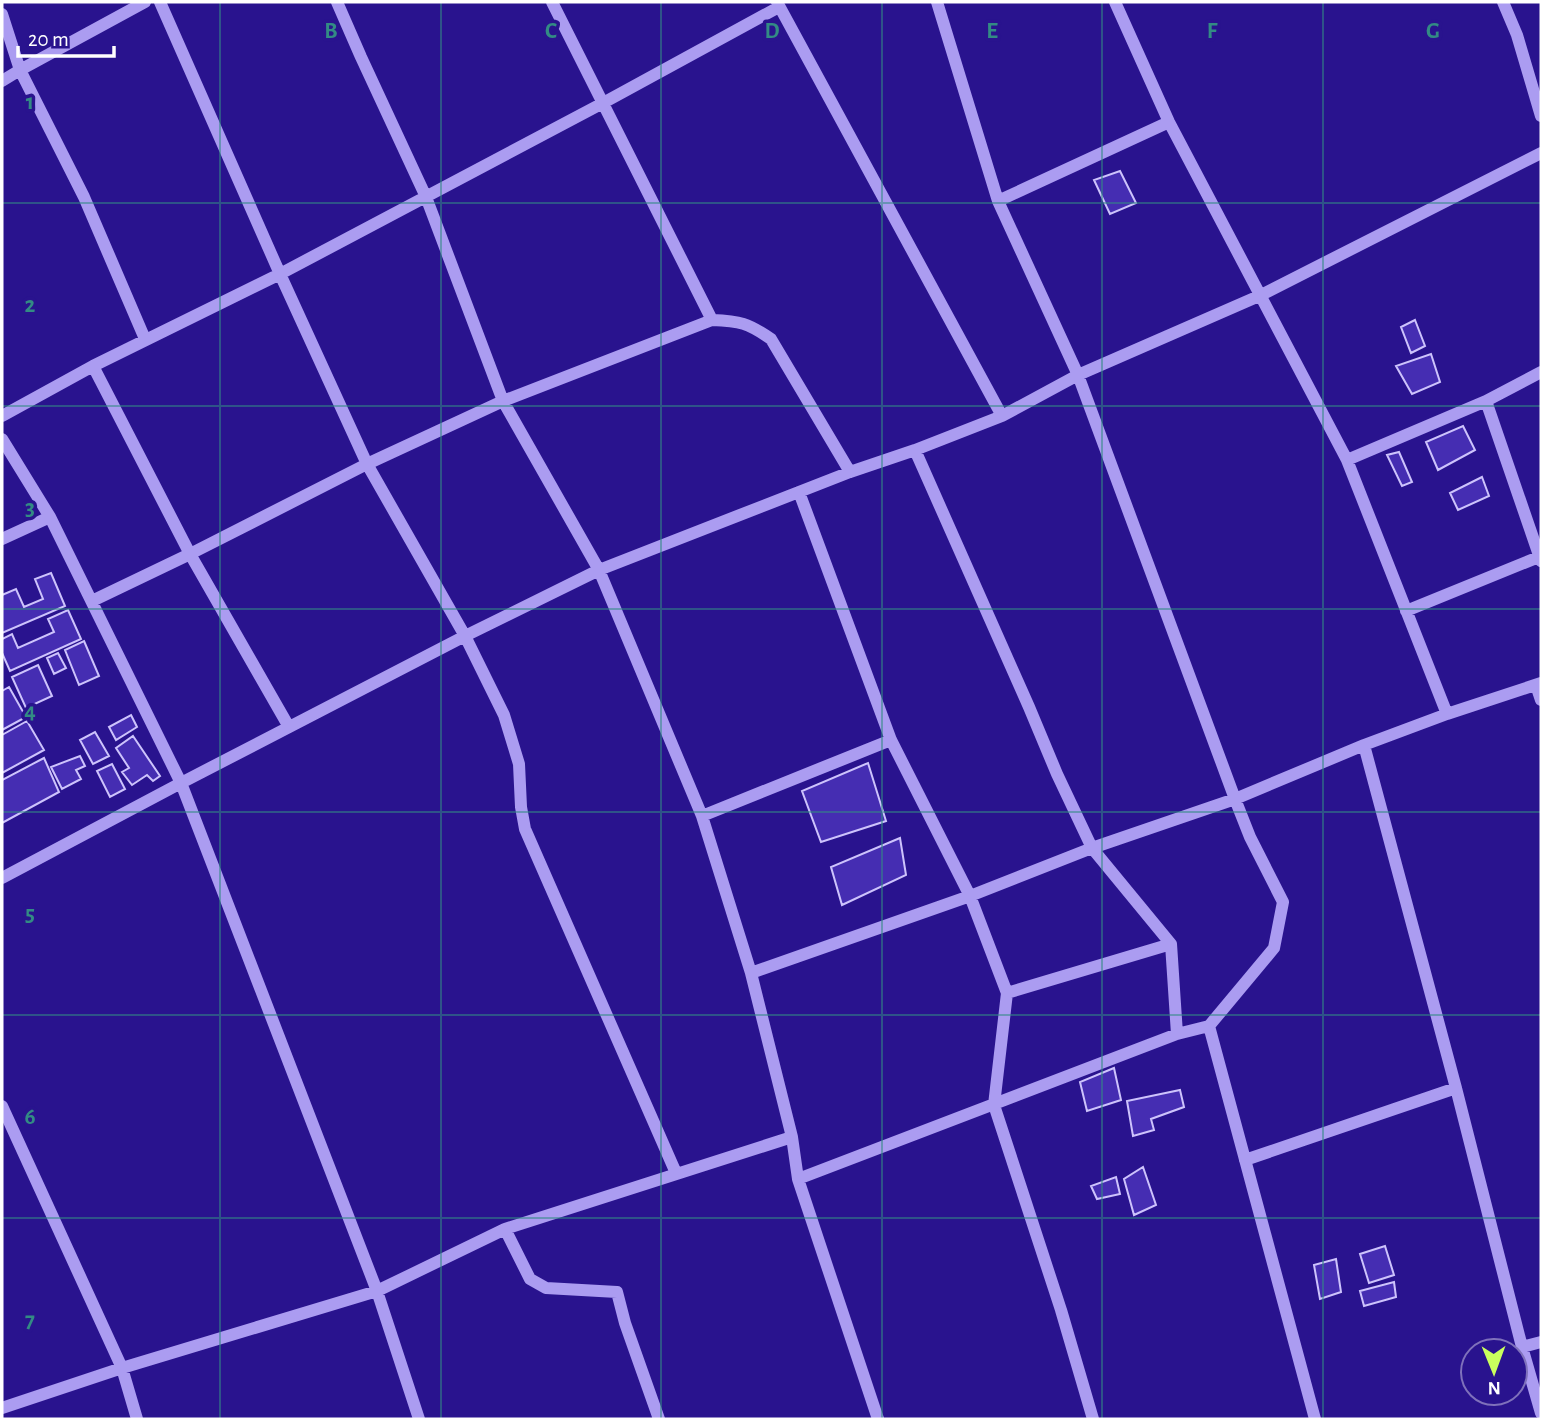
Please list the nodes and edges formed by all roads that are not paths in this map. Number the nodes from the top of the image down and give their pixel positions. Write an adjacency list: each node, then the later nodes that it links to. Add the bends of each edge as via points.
1 (145, 2): 10 (street)
2 (160, 2): 18 (street)
3 (337, 2): 16 (street)
4 (552, 2): 12 (street)
5 (937, 2): 17 (street)
6 (1115, 2): 14 (street)
7 (1503, 2): 13 (street)
8 (778, 4): 12 (street); 28 (street)
9 (2, 14): 10 (street)
10 (20, 70): 11 (street); 21 (street, via 83,197)
11 (2, 81)
12 (603, 103): 16 (street); 20 (street)
13 (1541, 116)
14 (1170, 122): 17 (street); 19 (street)
15 (1541, 153): 19 (street)
16 (426, 197): 18 (street); 25 (street)
17 (998, 201): 24 (street)
18 (280, 274): 21 (street); 32 (street)
19 (1259, 296): 24 (street); 31 (street)
20 (712, 320): 25 (street); 33 (street, via 739,321 771,339)
21 (145, 339): 22 (street)
22 (93, 366): 27 (street); 37 (street)
23 (1541, 372): 26 (street)
24 (1078, 375): 28 (street); 50 (street)
25 (503, 401): 32 (street); 39 (street)
26 (1486, 401): 31 (street); 38 (street)
27 (2, 416)
28 (1002, 416): 30 (street)
29 (2, 439): 35 (street)
30 (915, 450): 33 (street); 52 (street)
31 (1347, 460): 41 (street)
32 (367, 464): 37 (street); 42 (street)
33 (850, 472): 34 (street)
34 (799, 492): 39 (street); 47 (street)
35 (50, 517): 36 (street); 40 (street)
36 (2, 539)
37 (190, 554): 40 (street); 46 (street)
38 (1541, 558): 41 (street)
39 (599, 570): 42 (street); 51 (street)
40 (92, 601): 49 (street)
41 (1406, 611): 45 (street)
42 (465, 636): 46 (street); 65 (street, via 504,715 519,764 525,829)
43 (1539, 684): 44 (street); 45 (street)
44 (1541, 700)
45 (1447, 714): 48 (street)
46 (289, 727): 49 (street)
47 (891, 740): 51 (street); 54 (street)
48 (1363, 745): 50 (street); 60 (street)
49 (181, 783): 53 (street); 68 (street)
50 (1235, 799): 52 (street); 58 (street, via 1283,902 1274,948)
51 (702, 816): 56 (street)
52 (1092, 848): 54 (street); 55 (street)
53 (2, 878)
54 (970, 896): 56 (street); 57 (street)
55 (1171, 944): 57 (street); 59 (street)
56 (751, 973): 63 (street)
57 (1007, 993): 61 (street)
58 (1209, 1026): 59 (street); 64 (street)
59 (1177, 1034): 61 (street)
60 (1456, 1088): 64 (street); 69 (street)
61 (994, 1105): 66 (street); 78 (street)
62 (2, 1107): 70 (street)
63 (793, 1137): 65 (street); 66 (street)
64 (1245, 1160): 79 (street)
65 (676, 1173): 67 (street)
66 (799, 1180): 77 (street)
67 (505, 1229): 68 (street); 76 (street, via 530,1279 546,1288 617,1292)
68 (377, 1291): 70 (street); 75 (street)
69 (1519, 1337)
70 (122, 1368): 72 (street); 74 (street)
71 (1529, 1371): 73 (street)
72 (2, 1408)
73 (1541, 1413)
74 (137, 1419)
75 (419, 1419)
76 (659, 1419)
77 (878, 1419)
78 (1093, 1419)
79 (1315, 1419)

